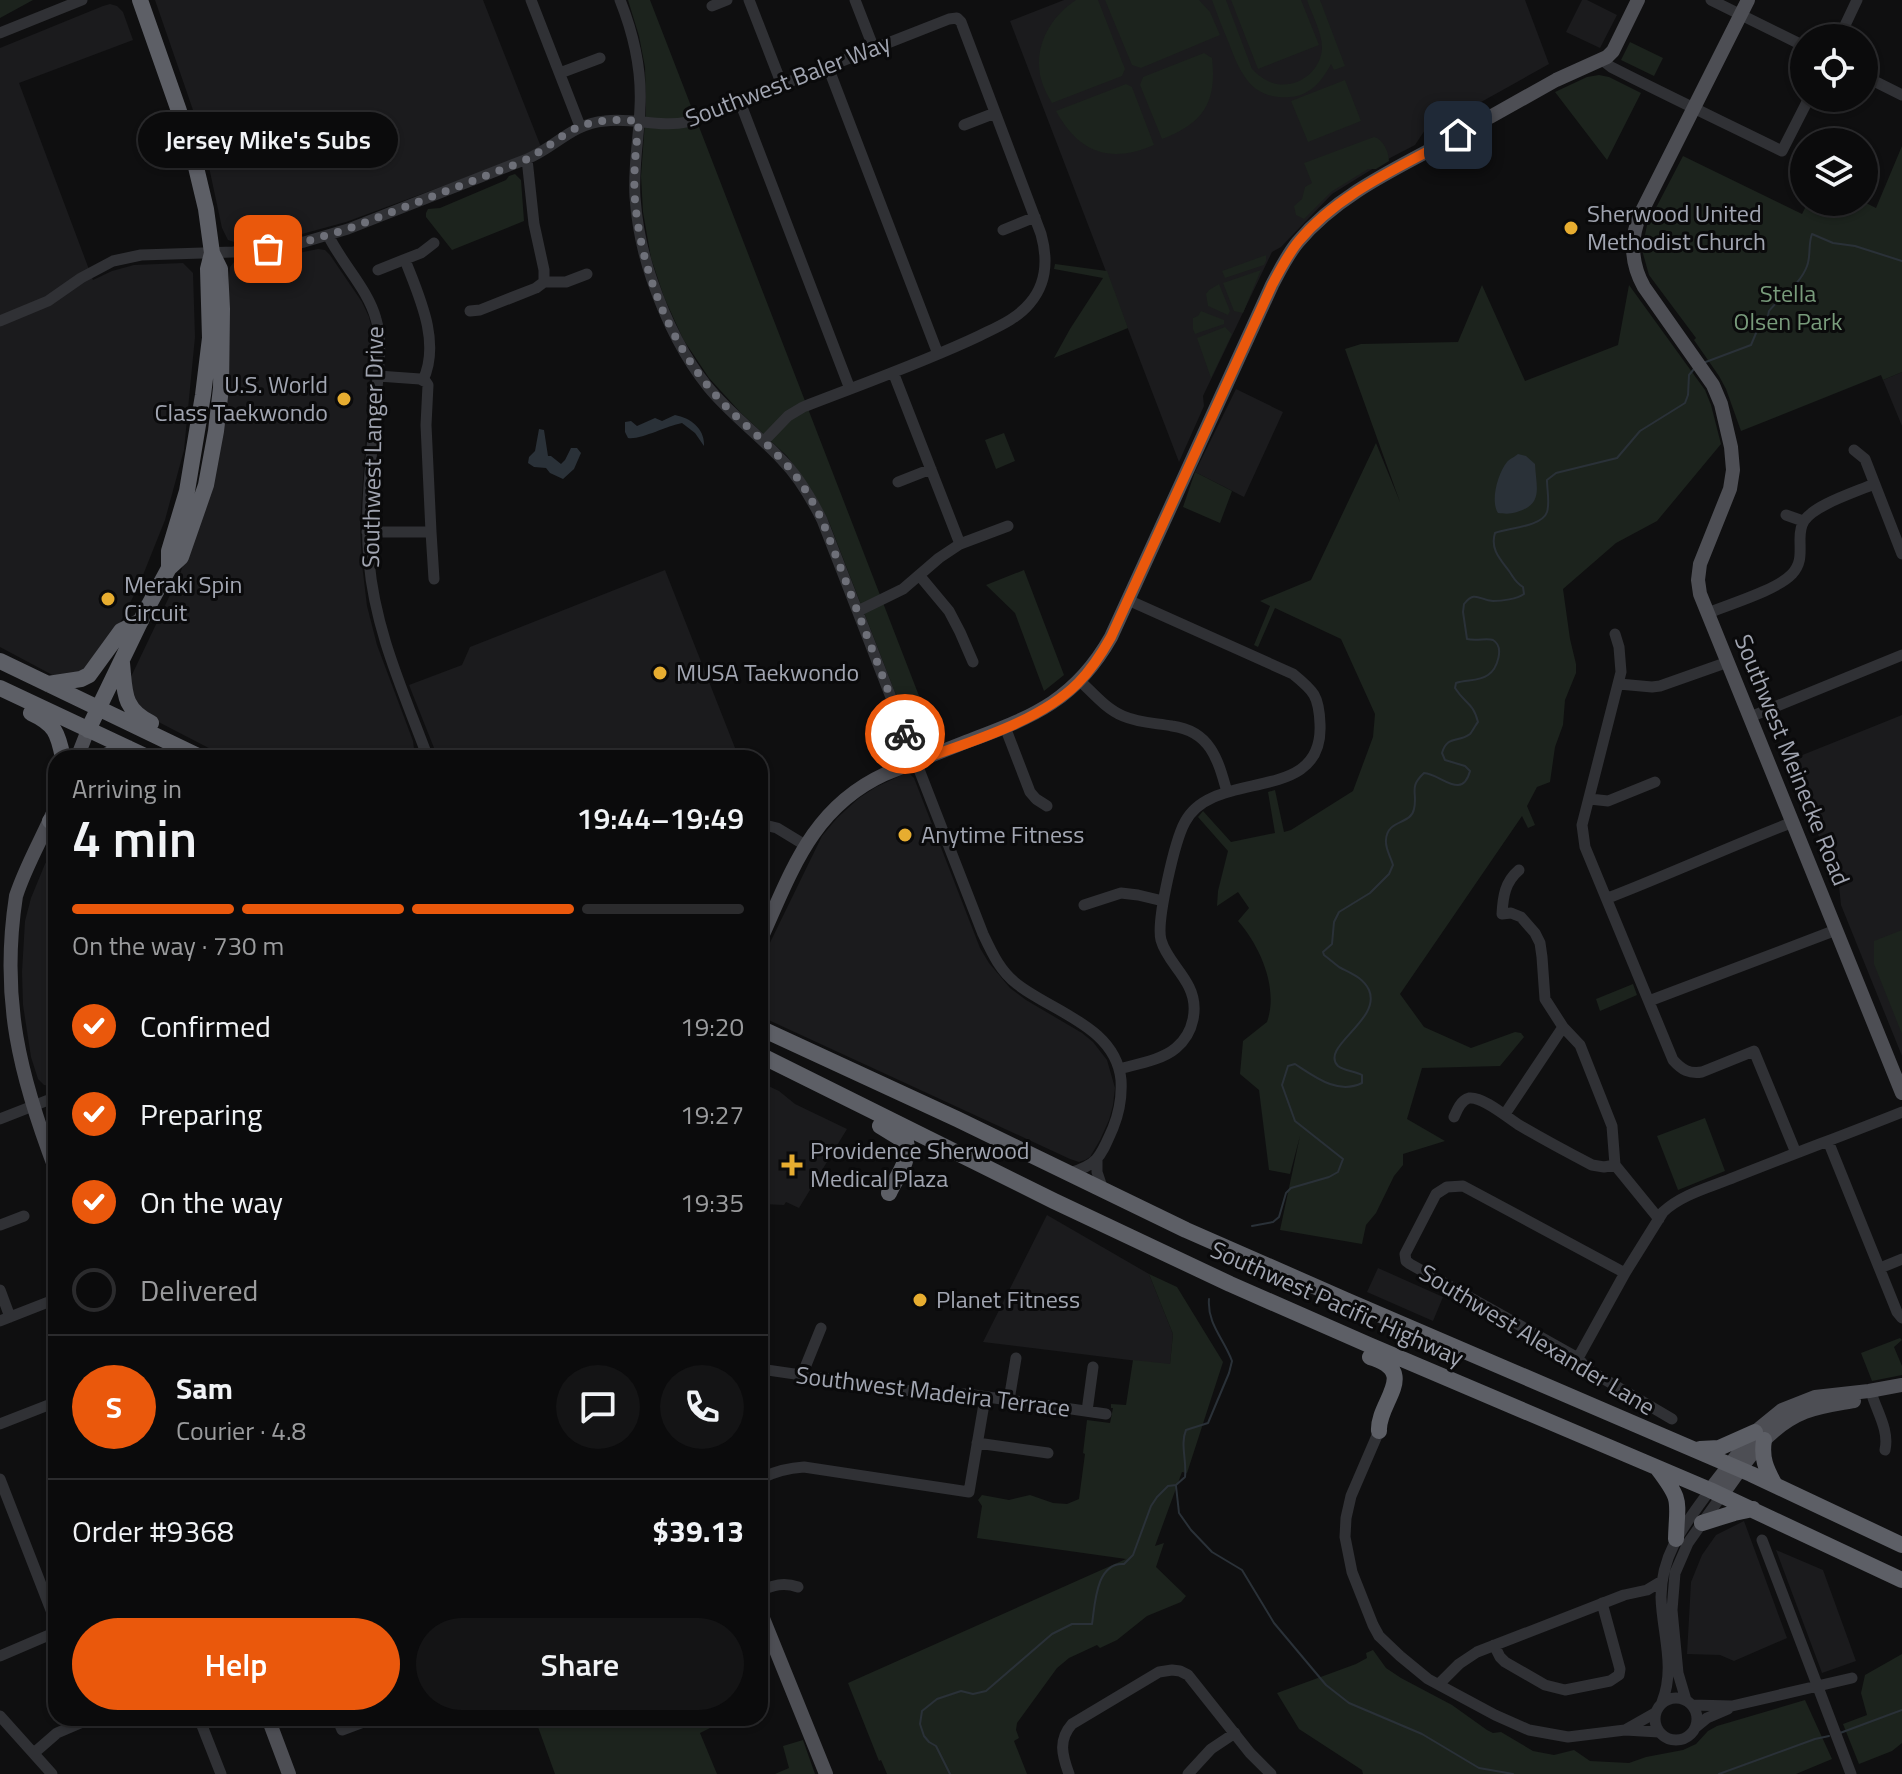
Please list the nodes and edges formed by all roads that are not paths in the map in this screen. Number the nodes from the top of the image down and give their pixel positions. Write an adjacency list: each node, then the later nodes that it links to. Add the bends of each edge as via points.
1 (82, 0): 15 (street)
2 (140, 0): 37 (highway, via 192,150)
3 (531, 0): 21 (street)
4 (620, 0): 29 (street, via 638,59)
5 (727, 0): 12 (street)
6 (749, 0): 23 (street)
7 (855, 0): 17 (street)
8 (1638, 0): 19 (main road, via 1613,51)
9 (1711, 0): 13 (street)
10 (1748, 0): 13 (main road, Southwest Meinecke Road)
11 (1857, 0): 14 (street)
12 (712, 6)
13 (1741, 15): 16 (street); 26 (main road, Southwest Meinecke Road)
14 (1846, 24)
15 (0, 33)
16 (1790, 39)
17 (874, 49): 20 (street, Southwest Baler Way); 28 (street, Southwest Baler Way, via 957,18)
18 (600, 58): 21 (street)
19 (1602, 60): 26 (street); 66 (main road, via 1556,80 1488,121 1482,116 1462,127 1462,136 1363,188 1304,236 1272,285)
20 (828, 67): 23 (street, Southwest Baler Way); 44 (street)
21 (560, 73): 31 (street)
22 (1878, 83): 24 (street)
23 (782, 85): 25 (street, Southwest Baler Way)
24 (1902, 95)
25 (740, 102): 29 (street, Southwest Baler Way, via 682,123); 48 (street)
26 (1694, 108): 27 (street, via 1782,151); 68 (main road, Southwest Meinecke Road, via 1640,215 1633,248 1641,282 1718,395 1729,440 1730,489 1698,573)
27 (1802, 112)
28 (995, 113): 30 (street); 33 (street, Southwest Baler Way)
29 (639, 121): 31 (street, Southwest Baler Way); 50 (street, via 636,208 657,295 707,386)
30 (964, 125)
31 (580, 126): 32 (street, Southwest Baler Way)
32 (527, 159): 35 (street, Southwest Baler Way); 41 (street)
33 (1035, 217): 34 (street); 44 (street, Southwest Baler Way, via 1046,256 1035,297 1007,322)
34 (1003, 230)
35 (328, 235): 37 (street, Southwest Baler Way, via 280,247); 46 (street, Southwest Langer Drive, via 375,315)
36 (434, 243): 38 (street)
37 (212, 253): 43 (street, Southwest Baler Way, via 113,261 48,301); 49 (highway, via 210,338); 53 (highway, via 220,269 222,339 220,409)
38 (405, 260): 39 (street); 47 (street, via 428,330)
39 (378, 270)
40 (587, 274): 41 (street, via 566,282)
41 (544, 282): 42 (street)
42 (470, 311)
43 (0, 321)
44 (938, 354): 45 (street, Southwest Baler Way)
45 (893, 372): 48 (street, Southwest Baler Way); 52 (street)
46 (378, 376): 47 (street); 59 (street, Southwest Langer Drive)
47 (423, 380): 60 (street, via 428,385)
48 (850, 389): 50 (street, Southwest Baler Way, via 793,412)
49 (201, 402): 53 (highway); 63 (highway)
50 (764, 441): 67 (street, via 814,503)
51 (1854, 450): 55 (street, via 1865,459)
52 (931, 469): 54 (street); 61 (street)
53 (208, 478): 63 (highway, via 181,557)
54 (898, 482)
55 (1874, 484): 57 (street, via 1819,508); 62 (street)
56 (1786, 515): 57 (street)
57 (1803, 521): 68 (street, via 1798,567 1788,578)
58 (1008, 526): 61 (street)
59 (367, 532): 60 (street); 92 (street, Southwest Langer Drive, via 380,628)
60 (431, 532): 65 (street)
61 (960, 544): 64 (street)
62 (1902, 554)
63 (169, 568): 69 (highway)
64 (919, 575): 67 (street, via 893,595); 74 (street, via 949,611)
65 (434, 579)
66 (1128, 600): 76 (main road, via 1106,647); 95 (street, via 1293,674 1320,705 1321,739 1300,771)
67 (858, 611): 93 (street)
68 (1708, 613): 75 (main road, Southwest Meinecke Road)
69 (141, 621): 73 (highway); 77 (highway, via 121,631 89,675)
70 (1615, 634): 78 (street)
71 (1902, 655): 82 (street)
72 (0, 661): 77 (highway)
73 (122, 661): 81 (highway); 91 (highway, via 133,712)
74 (973, 662)
75 (1728, 662): 78 (street, via 1660,686); 82 (main road, Southwest Meinecke Road)
76 (1080, 681): 83 (main road, via 1042,711); 95 (street, via 1123,716 1187,729 1204,740)
77 (48, 684): 81 (highway)
78 (1619, 684): 96 (street)
79 (0, 688): 84 (highway)
80 (0, 700): 86 (highway, via 49,723)
81 (99, 708): 84 (highway); 90 (highway)
82 (1750, 717): 98 (main road, Southwest Meinecke Road)
83 (1005, 727): 93 (main road); 97 (street, via 1030,792)
84 (88, 730): 85 (highway); 87 (main road)
85 (128, 748): 88 (highway); 89 (highway)
86 (61, 750)
87 (80, 750)
88 (122, 750)
89 (132, 750)
90 (186, 750)
91 (205, 750)
92 (425, 750)
93 (915, 762): 101 (main road, via 854,792); 112 (street, via 995,960 1015,983 1097,1034)
94 (1655, 782): 96 (street, via 1608,801)
95 (1227, 792): 104 (street, via 1198,804 1187,817)
96 (1590, 799): 103 (street, via 1582,825 1585,847)
97 (1047, 806)
98 (1793, 822): 103 (street); 107 (main road, Southwest Meinecke Road)
99 (768, 826): 101 (street)
100 (48, 827): 115 (main road, via 21,882 5,952 7,1026)
101 (805, 845): 106 (main road)
102 (1519, 870): 109 (street, via 1507,884 1502,914 1521,917 1535,933 1545,999)
103 (1608, 898): 108 (street)
104 (1163, 901): 105 (street, via 1121,893); 112 (street, via 1160,936 1191,989 1194,1019 1177,1047)
105 (1084, 905)
106 (768, 924)
107 (1836, 930): 108 (street); 113 (main road, Southwest Meinecke Road)
108 (1649, 1001): 123 (street, via 1673,1060 1687,1072 1702,1072 1754,1051)
109 (1563, 1027): 118 (street); 125 (street, via 1580,1045 1609,1117)
110 (768, 1032): 126 (highway, Southwest Pacific Highway)
111 (768, 1059): 116 (highway, Southwest Pacific Highway)
112 (1119, 1069): 124 (street, via 1120,1105)
113 (1902, 1093)
114 (48, 1100): 115 (street)
115 (31, 1107): 120 (street); 122 (main road)
116 (871, 1112): 128 (highway, via 876,1124 907,1146); 140 (highway, Southwest Pacific Highway)
117 (1902, 1112): 121 (street)
118 (1505, 1114): 119 (street, via 1472,1098 1461,1103); 125 (street, via 1592,1165)
119 (1454, 1117)
120 (0, 1119)
121 (1828, 1141): 123 (street); 133 (street)
122 (48, 1151)
123 (1796, 1153): 130 (street, via 1675,1203)
124 (1097, 1160): 126 (street); 127 (street)
125 (1615, 1165): 130 (street)
126 (1068, 1173): 127 (highway, Southwest Pacific Highway)
127 (1103, 1190): 160 (highway, Southwest Pacific Highway)
128 (889, 1193)
129 (24, 1216): 131 (street)
130 (1659, 1219): 134 (street)
131 (0, 1225)
132 (1902, 1259): 133 (street)
133 (1880, 1268): 137 (street)
134 (1625, 1273): 142 (street); 142 (street, Southwest Alexander Lane, via 1463,1186 1436,1194 1407,1249 1410,1264)
135 (0, 1290): 138 (street)
136 (48, 1302): 138 (street)
137 (1902, 1318)
138 (5, 1319)
139 (821, 1328): 146 (street)
140 (1342, 1334): 145 (highway, Southwest Pacific Highway); 157 (highway, via 1367,1356 1388,1365 1394,1375)
141 (1016, 1358): 151 (street)
142 (1578, 1358): 155 (street, Southwest Alexander Lane, via 1587,1369)
143 (1093, 1367): 153 (street)
144 (768, 1370): 146 (street, Southwest Madeira Terrace)
145 (1429, 1371): 157 (highway, via 1408,1380 1385,1429); 164 (highway, Southwest Pacific Highway)
146 (802, 1375): 149 (street, Southwest Madeira Terrace)
147 (1902, 1385): 158 (main road, via 1797,1403 1776,1414)
148 (1902, 1393): 150 (main road)
149 (985, 1398): 151 (street, Southwest Madeira Terrace); 159 (street)
150 (1873, 1398): 158 (main road, via 1808,1411); 161 (street, via 1886,1434)
151 (1009, 1400): 153 (street, Southwest Madeira Terrace)
152 (48, 1405): 156 (street)
153 (1087, 1411): 154 (street, Southwest Madeira Terrace)
154 (1106, 1414)
155 (1672, 1419)
156 (0, 1424)
157 (1379, 1431): 187 (street, via 1349,1502 1348,1556 1379,1636)
158 (1760, 1436): 160 (highway); 163 (main road); 167 (highway, via 1763,1462)
159 (977, 1443): 162 (street); 165 (street, via 969,1492 804,1467)
160 (1694, 1449): 163 (highway, Southwest Pacific Highway)
161 (1885, 1450)
162 (1048, 1453)
163 (1735, 1467): 167 (highway, Southwest Pacific Highway); 168 (main road)
164 (1657, 1468): 168 (highway, Southwest Pacific Highway); 171 (highway, via 1677,1496)
165 (768, 1475)
166 (0, 1479): 180 (street)
167 (1775, 1485): 173 (highway, Southwest Pacific Highway)
168 (1716, 1493): 169 (highway, Southwest Pacific Highway); 170 (street); 171 (street)
169 (1753, 1509): 170 (highway); 174 (highway, Southwest Pacific Highway)
170 (1702, 1523): 190 (street, via 1678,1564 1672,1599 1678,1673)
171 (1676, 1539): 175 (street)
172 (1762, 1540): 188 (street)
173 (1902, 1545)
174 (1902, 1580)
175 (1662, 1581): 178 (street); 179 (street)
176 (798, 1587): 177 (street)
177 (768, 1588)
178 (1647, 1590): 179 (street); 181 (street)
179 (1662, 1601): 189 (street, via 1669,1679)
180 (48, 1602)
181 (1602, 1603): 184 (street); 184 (street, via 1620,1669 1610,1681 1555,1689 1505,1662)
182 (768, 1631): 205 (main road)
183 (48, 1635): 185 (street)
184 (1494, 1645): 187 (street, via 1464,1659)
185 (0, 1656)
186 (1852, 1678): 188 (street)
187 (1439, 1684): 198 (street, via 1529,1730 1568,1737)
188 (1818, 1686): 191 (street); 209 (street)
189 (1662, 1702): 190 (street); 192 (street)
190 (1689, 1702): 191 (street); 197 (street)
191 (1732, 1706): 197 (street)
192 (1655, 1713): 198 (street); 199 (street)
193 (0, 1716): 201 (street)
194 (73, 1726): 201 (street)
195 (202, 1726): 203 (street)
196 (271, 1726): 204 (main road)
197 (1696, 1727): 199 (street, via 1682,1739)
198 (1625, 1730): 199 (street)
199 (1659, 1732)
200 (1235, 1733): 206 (street, via 1188,1675 1172,1670 1154,1675 1065,1731 1062,1750); 207 (street); 208 (street)
201 (34, 1753): 202 (street)
202 (52, 1774)
203 (221, 1774)
204 (289, 1774)
205 (826, 1774)
206 (1069, 1774)
207 (1188, 1774)
208 (1271, 1774)
209 (1851, 1774)

